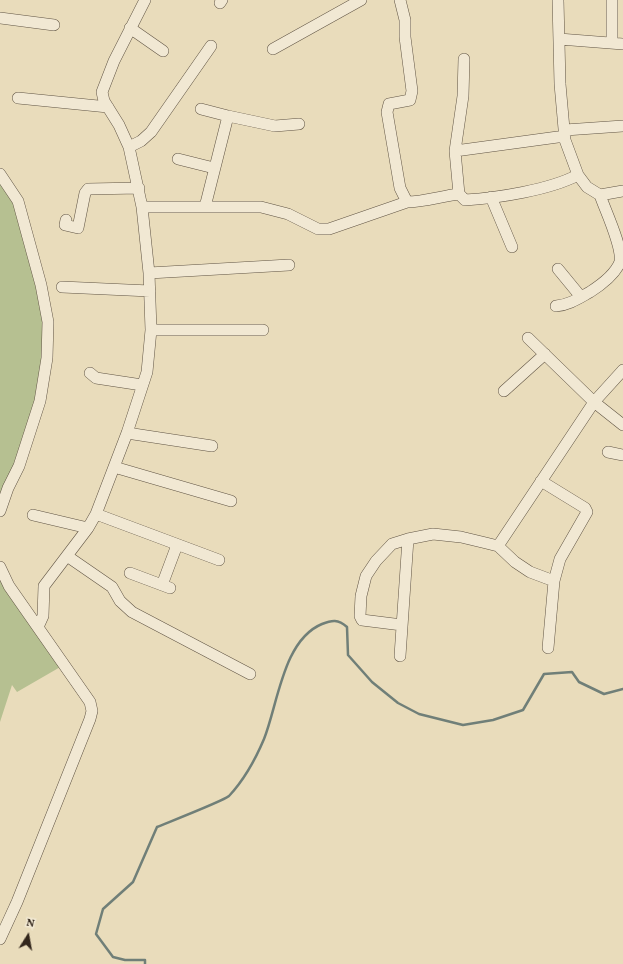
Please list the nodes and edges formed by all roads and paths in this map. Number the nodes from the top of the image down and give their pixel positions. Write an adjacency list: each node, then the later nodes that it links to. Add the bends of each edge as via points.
1 (145, 0): 8 (street)
2 (361, 0): 12 (street)
3 (400, 0): 33 (street, via 405,20 412,91 410,100 389,104 387,112 400,188)
4 (558, 0): 9 (street)
5 (612, 0): 10 (street)
6 (0, 18): 7 (street)
7 (54, 25)
8 (130, 28): 13 (street); 16 (street, via 105,80 102,92)
9 (559, 39): 10 (street); 21 (street)
10 (618, 43)
11 (211, 46): 22 (street, via 151,132 141,141)
12 (274, 49)
13 (163, 51)
14 (464, 59): 23 (street, via 463,96)
15 (18, 98): 16 (street)
16 (108, 107): 22 (street)
17 (200, 109): 18 (street)
18 (228, 116): 19 (street, via 275,126); 25 (street)
19 (300, 124)
20 (623, 126): 21 (street)
21 (565, 133): 23 (street); 27 (street)
22 (128, 147): 28 (street)
23 (455, 150): 30 (street)
24 (178, 159): 25 (street)
25 (214, 168): 34 (street)
26 (0, 174): 61 (street, via 18,201 41,284 48,322 47,358 40,401 19,466)
27 (578, 175): 31 (street, via 586,187); 32 (street, via 540,188)
28 (138, 188): 35 (street); 36 (street, via 88,189 85,192 78,228 68,227)
29 (623, 192): 31 (street)
30 (459, 194): 32 (street, via 465,200); 33 (street)
31 (600, 195): 43 (street, via 620,248 620,261 612,275 598,288)
32 (491, 197): 37 (street)
33 (407, 202): 34 (street, via 329,229 318,229 269,208)
34 (205, 207): 35 (street)
35 (142, 208): 40 (street)
36 (66, 220)
37 (512, 247)
38 (289, 264): 40 (street)
39 (558, 269): 43 (street)
40 (149, 273): 42 (street)
41 (62, 287): 42 (street)
42 (150, 291): 45 (street)
43 (581, 297): 44 (street, via 567,305)
44 (556, 306)
45 (150, 330): 46 (street); 51 (street, via 148,361)
46 (263, 330)
47 (528, 338): 48 (street)
48 (545, 354): 52 (street); 53 (street)
49 (623, 370): 53 (street)
50 (90, 374): 51 (street, via 96,378)
51 (142, 385): 55 (street)
52 (504, 391)
53 (594, 402): 54 (street); 60 (street)
54 (623, 425)
55 (127, 433): 56 (street); 59 (street)
56 (212, 446)
57 (608, 452): 58 (street)
58 (623, 455)
59 (114, 467): 62 (street); 64 (street)
60 (541, 481): 69 (street); 74 (street, via 585,508 587,512 560,559)
61 (4, 488): 63 (street)
62 (231, 501)
63 (0, 511)
64 (96, 514): 66 (street); 68 (street)
65 (33, 516): 66 (street)
66 (88, 528): 70 (street)
67 (408, 539): 69 (street, via 433,534 461,536); 75 (street); 75 (street, via 392,544 376,561 366,576 361,596 362,620)
68 (177, 544): 71 (street); 73 (street, via 166,586)
69 (498, 546): 74 (street, via 530,572)
70 (66, 556): 76 (street, via 44,586 43,616); 79 (street, via 112,587 132,612)
71 (219, 560)
72 (0, 567): 76 (street, via 9,586)
73 (130, 573)
74 (554, 581): 77 (street)
75 (402, 625): 78 (street)
76 (38, 627): 80 (street, via 90,702 92,711)
77 (548, 648)
78 (400, 656)
79 (250, 674)
80 (0, 939)

